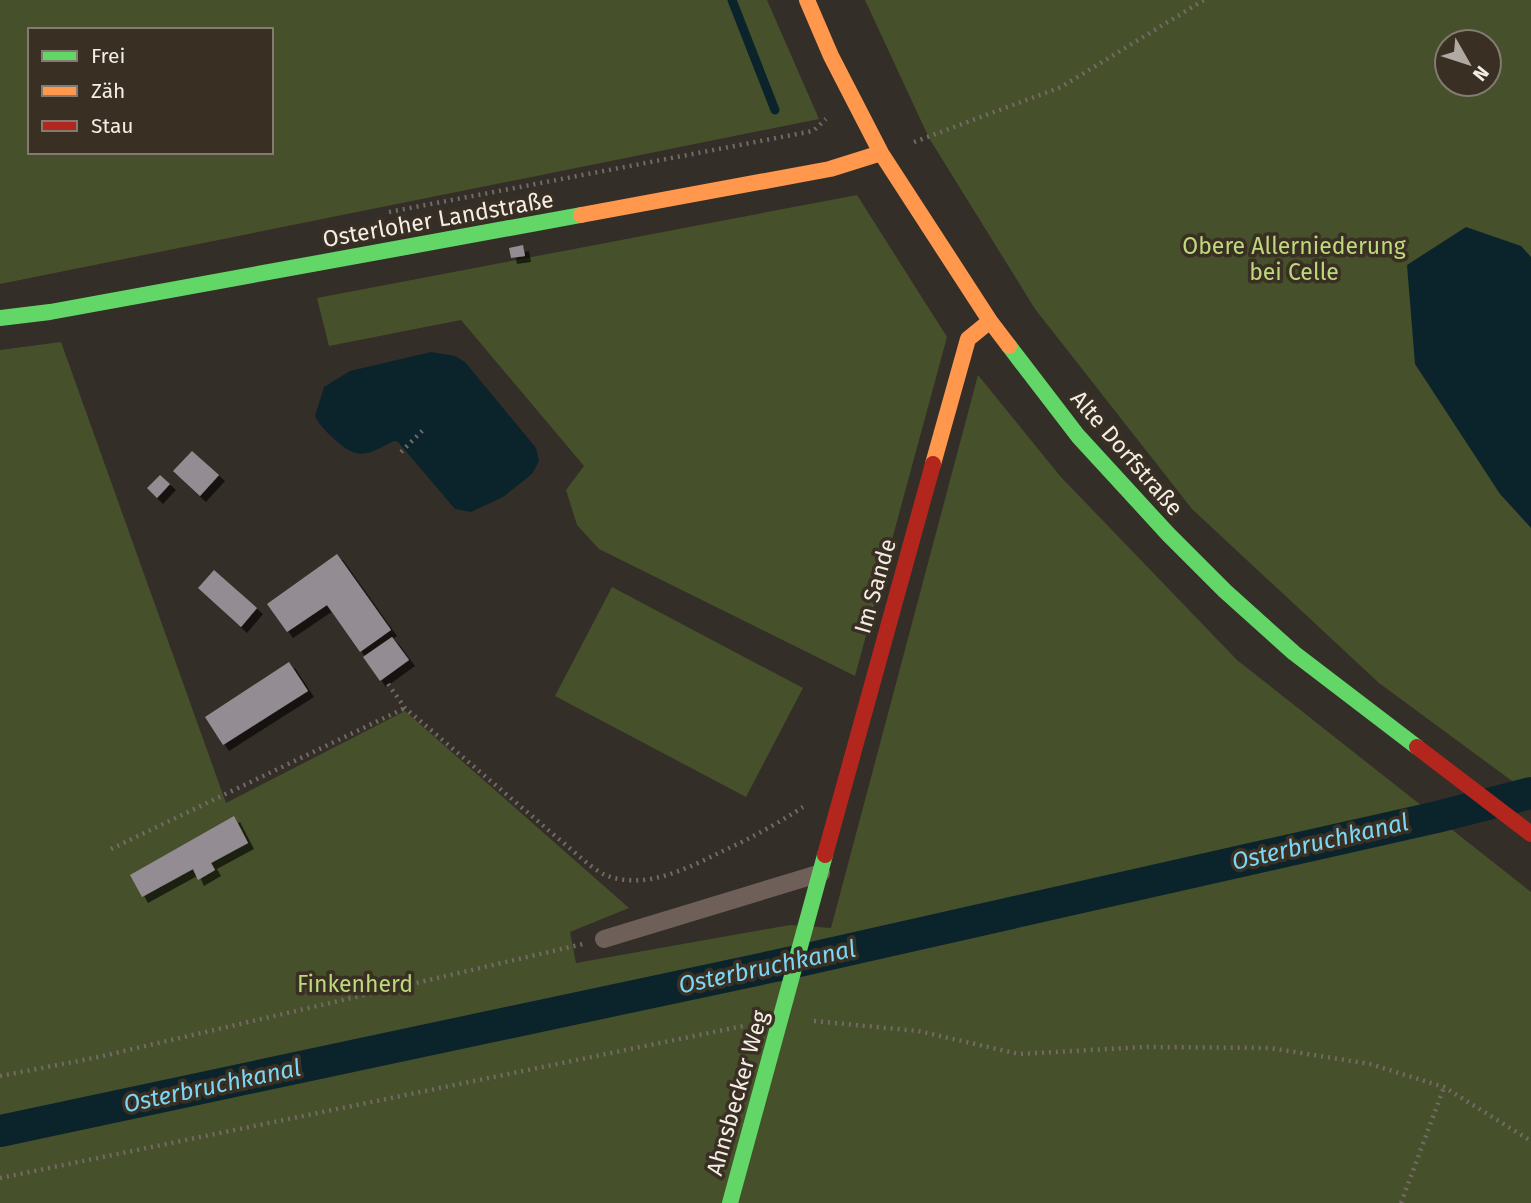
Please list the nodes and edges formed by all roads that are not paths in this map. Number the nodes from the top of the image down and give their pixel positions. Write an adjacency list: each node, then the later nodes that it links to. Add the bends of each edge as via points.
1 (807, 0): 2 (street, Alte Dorfstraße)
2 (881, 153): 3 (street, Osterloher Landstraße, via 830,169 518,228); 4 (street, Alte Dorfstraße)
3 (0, 318)
4 (990, 321): 5 (street, Alte Dorfstraße, via 1078,436 1225,591 1294,653); 6 (street, Im Sande, via 968,339)
5 (1531, 834)
6 (821, 873): 7 (lane); 8 (street, Ahnsbecker Weg)
7 (604, 939)
8 (730, 1203)

